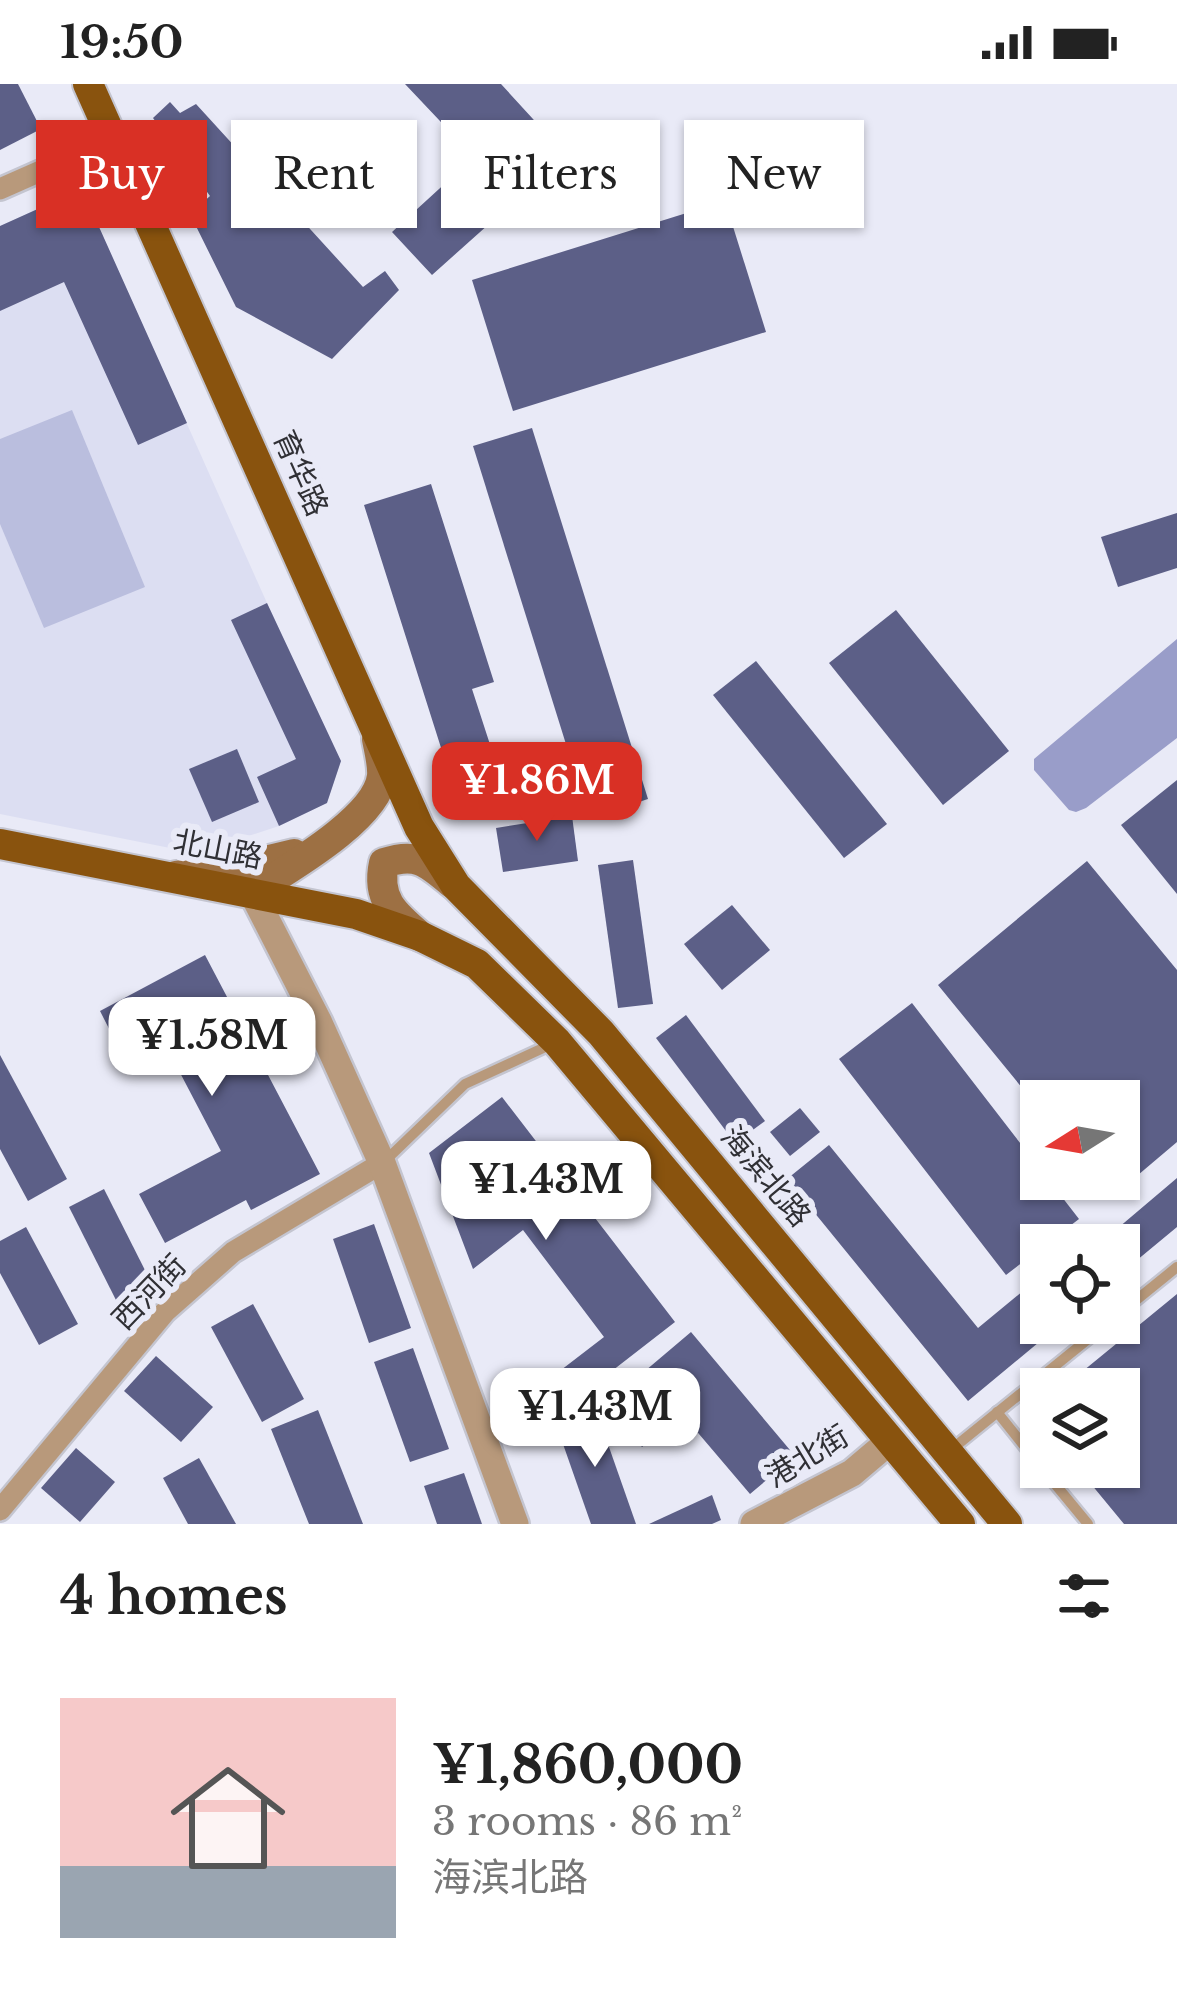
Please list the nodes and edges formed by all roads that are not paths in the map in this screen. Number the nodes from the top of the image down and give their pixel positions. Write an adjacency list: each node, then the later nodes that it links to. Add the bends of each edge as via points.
1 (88, 84): 2 (main road, 育华路)
2 (104, 120)
3 (36, 173): 4 (street)
4 (0, 189)
5 (153, 228): 6 (main road, 育华路)
6 (376, 730): 8 (main road, via 382,778 370,802); 10 (main road, 育华路, via 419,827)
7 (0, 844): 9 (main road, 北山路)
8 (320, 848): 9 (main road); 11 (main road)
9 (170, 876): 11 (main road, 北山路)
10 (456, 886): 12 (main road, via 425,860 384,862 380,880 394,914); 21 (main road, 海滨北路, via 601,1033)
11 (252, 892): 12 (main road, 北山路); 14 (street)
12 (420, 936): 13 (main road, via 477,964)
13 (556, 1042): 14 (lane, via 465,1084); 19 (main road)
14 (382, 1163): 23 (street, 西河街, via 232,1252 182,1297); 24 (street)
15 (1177, 1268): 16 (lane)
16 (1140, 1297)
17 (1082, 1344): 18 (lane)
18 (997, 1412): 20 (lane); 21 (lane)
19 (891, 1440): 25 (street, 港北街, via 852,1473); 26 (main road)
20 (1020, 1441)
21 (948, 1452): 27 (main road, 海滨北路)
22 (1058, 1488): 28 (lane)
23 (0, 1510)
24 (515, 1524)
25 (754, 1524)
26 (960, 1524)
27 (1007, 1524)
28 (1088, 1524)

